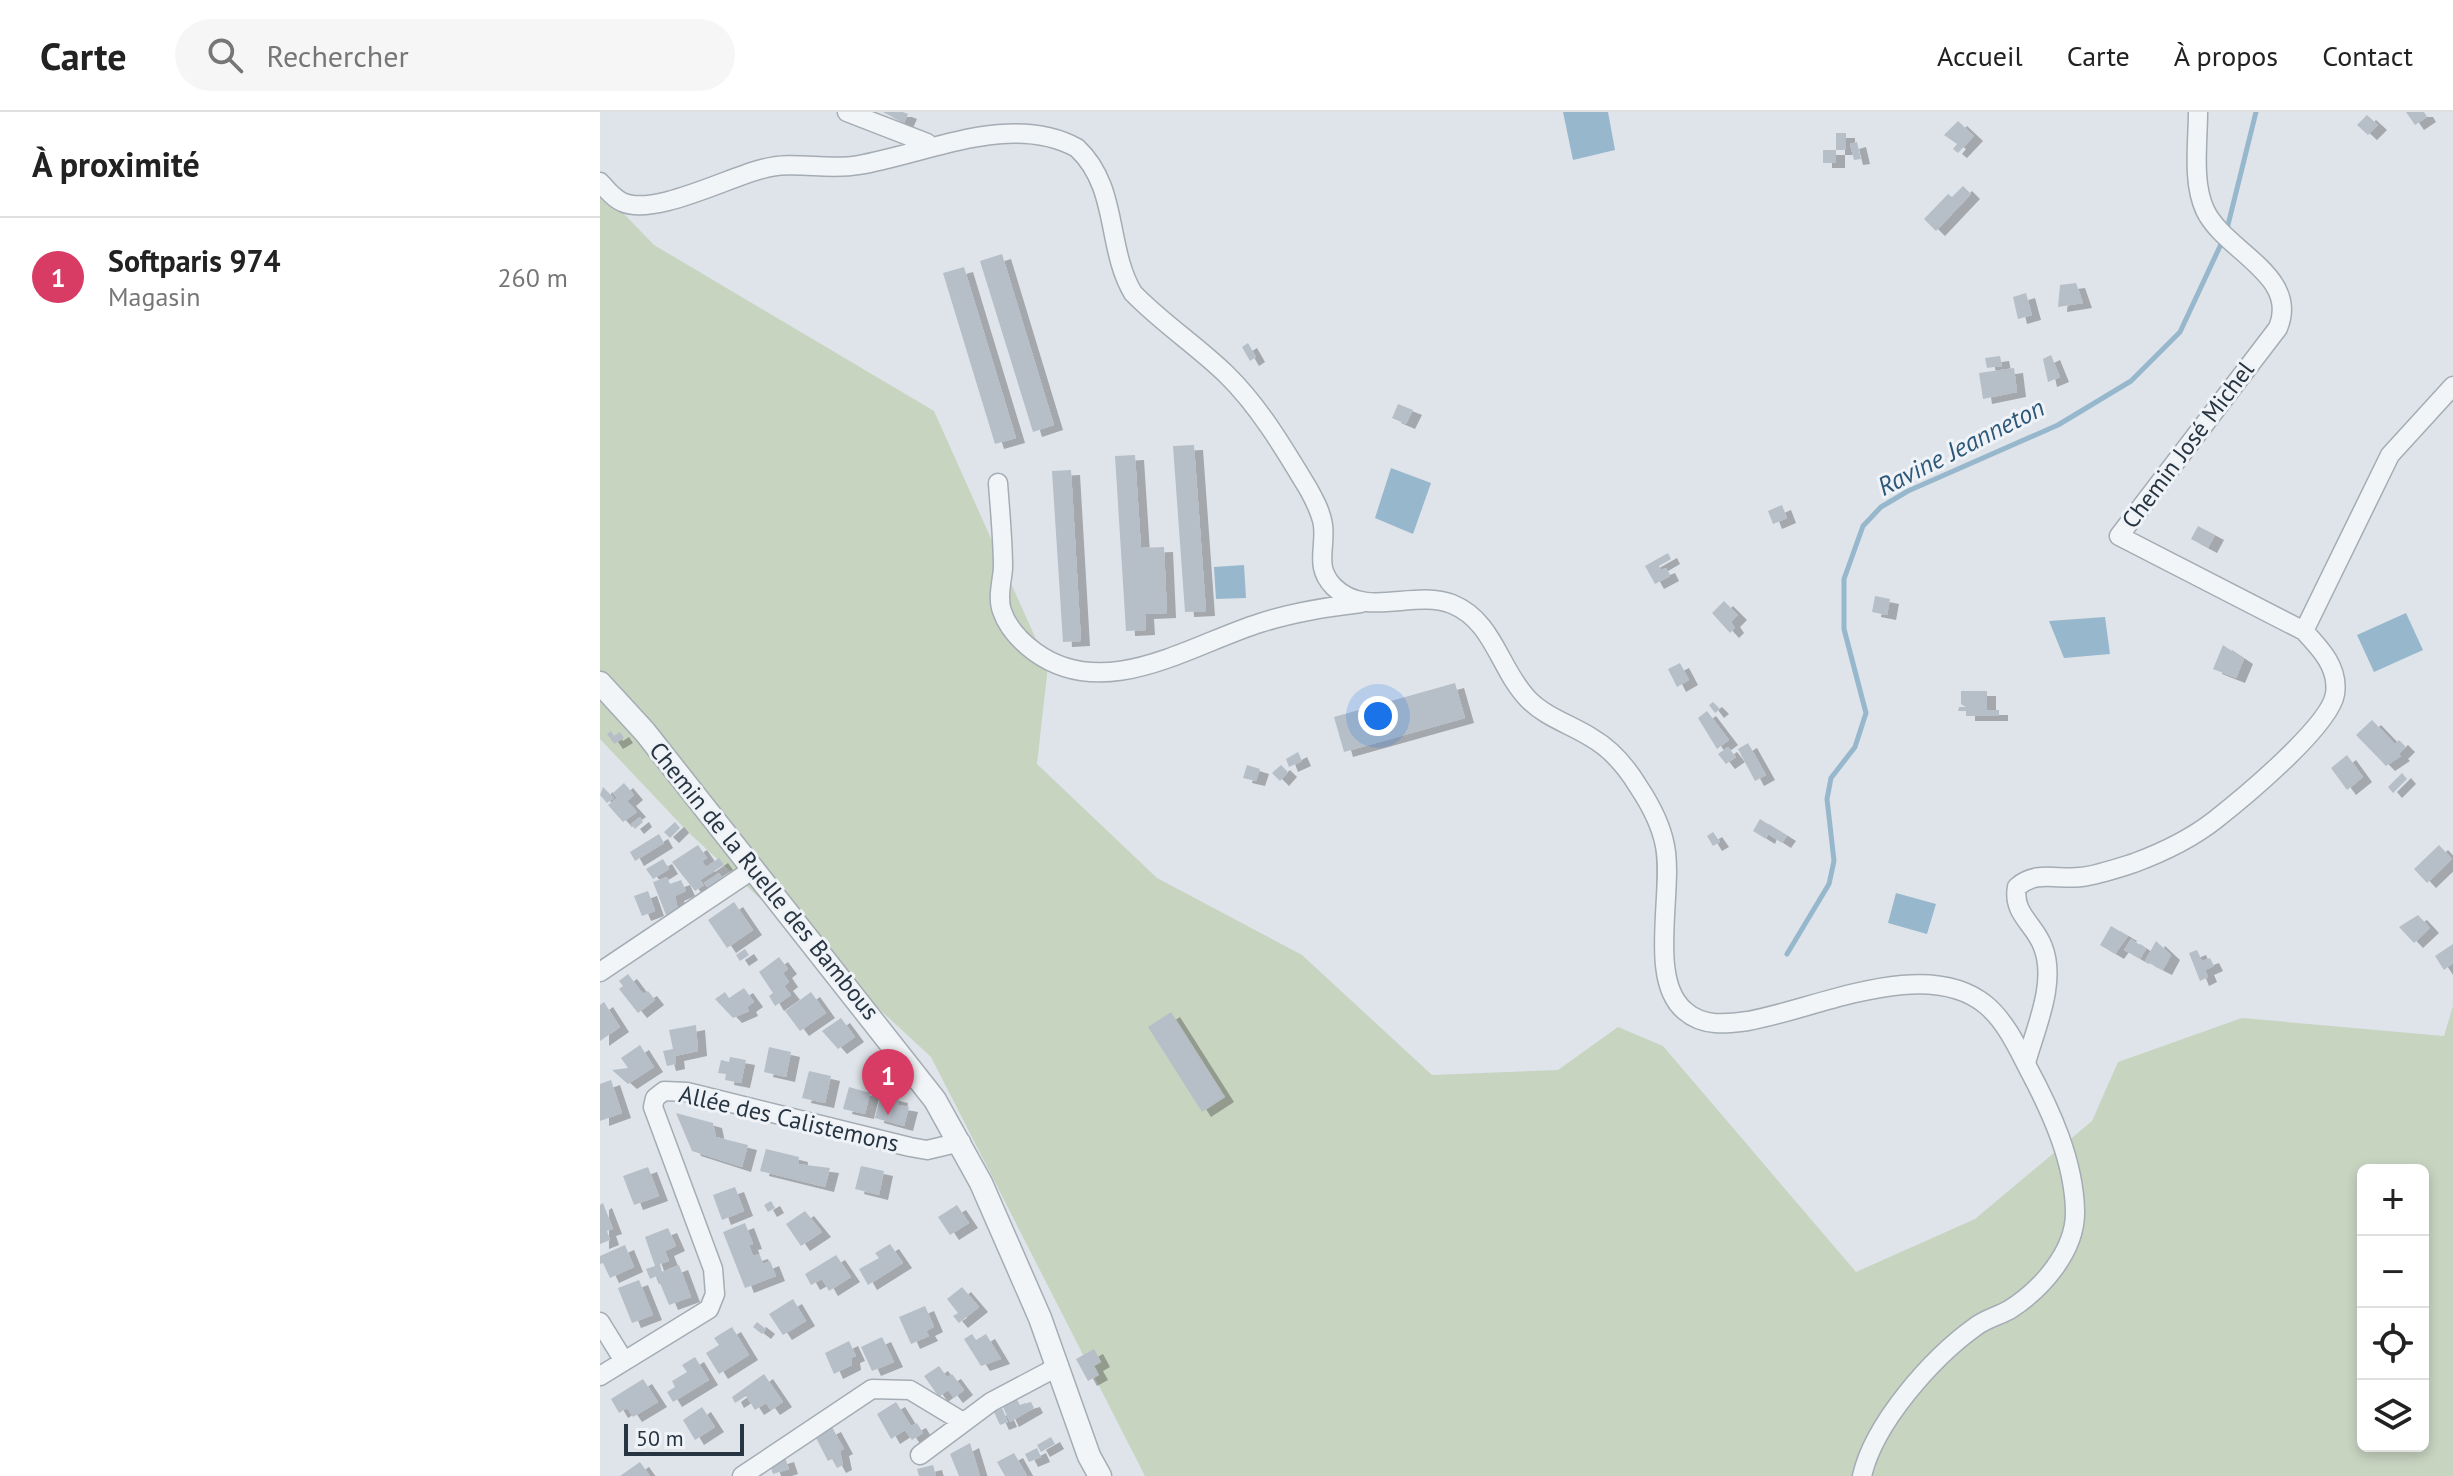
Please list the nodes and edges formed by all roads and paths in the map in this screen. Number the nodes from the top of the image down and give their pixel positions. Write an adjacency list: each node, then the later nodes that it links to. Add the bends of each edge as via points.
1 (847, 112): 3 (street)
2 (2198, 112): 8 (street, Chemin José Michel, via 2199,193 2210,220 2273,283 2283,316 2119,536)
3 (927, 143): 4 (street, via 860,165 762,169 668,201 635,206 623,203); 7 (street, via 979,126 1019,122 1061,135 1078,149 1103,189 1124,278 1133,293 1225,374 1260,416 1317,506 1324,529 1323,573 1344,596)
4 (600, 182)
5 (2453, 386): 8 (street, via 2390,455)
6 (998, 483): 7 (street, via 1000,607 1008,627 1024,644 1064,667 1090,675 1120,673 1259,623 1308,609)
7 (1361, 603): 12 (street, via 1427,599 1460,608 1493,640 1527,698 1594,739 1637,783 1659,822 1666,848 1664,957 1668,984 1686,1012 1724,1025 1882,987 1943,984 1986,1004)
8 (2304, 631): 12 (street, Chemin José Michel, via 2336,677 2332,705 2311,735 2213,821 2135,862 2081,877 2039,876 2017,887 2017,908 2043,947 2046,967 2043,1002)
9 (600, 683): 10 (street, Chemin de la Ruelle des Bambous, via 645,732)
10 (752, 870): 11 (street); 13 (street, Chemin de la Ruelle des Bambous, via 910,1064)
11 (600, 972)
12 (2026, 1063): 22 (street, via 2048,1105 2073,1185 2076,1218 2068,1242 2056,1267 2031,1293 1978,1324 1921,1378 1878,1438)
13 (961, 1142): 15 (street, Allée des Calistemons, via 927,1150 687,1092 664,1091 653,1107 713,1269 715,1294 702,1316); 16 (street, Chemin de la Ruelle des Bambous)
14 (600, 1322): 15 (street)
15 (624, 1361): 17 (street, Allée des Calistemons)
16 (1059, 1366): 18 (street); 21 (street, Chemin de la Ruelle des Bambous)
17 (600, 1376)
18 (963, 1422): 19 (street); 20 (street, via 910,1390 879,1387)
19 (920, 1455)
20 (742, 1476)
21 (1100, 1476)
22 (1862, 1476)

